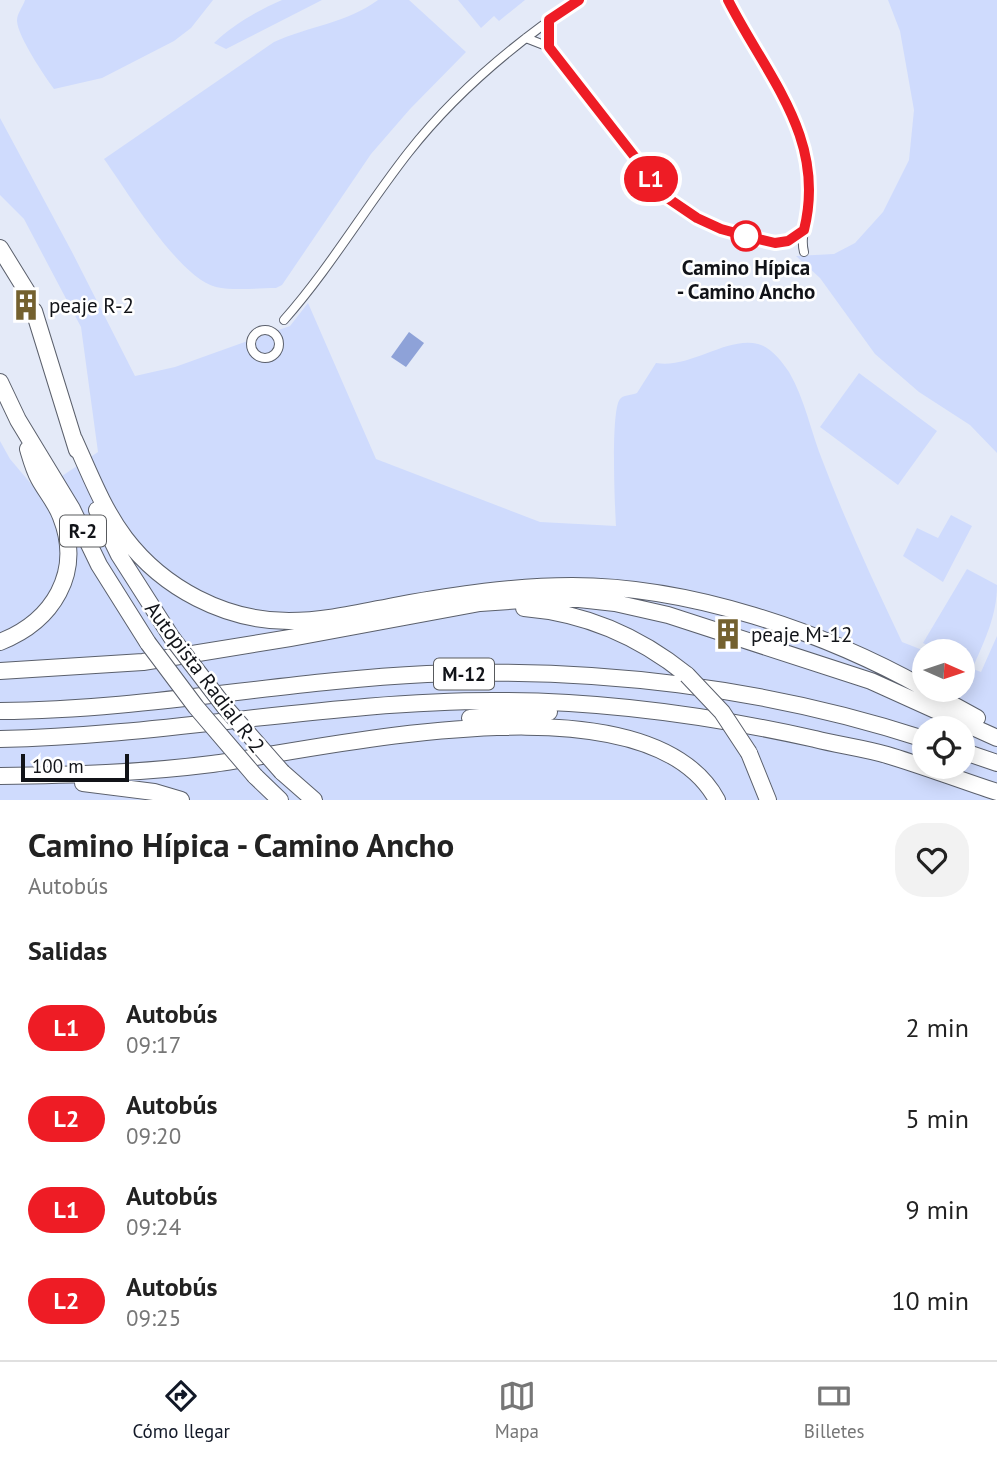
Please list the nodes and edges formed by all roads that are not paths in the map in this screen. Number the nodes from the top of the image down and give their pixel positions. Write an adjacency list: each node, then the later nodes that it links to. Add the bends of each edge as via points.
1 (579, 0): 3 (street)
2 (728, 0): 6 (street, via 800,132 811,181)
3 (549, 20): 4 (street); 5 (street)
4 (526, 37): 5 (street); 11 (street, via 409,152)
5 (549, 47): 7 (street, via 666,197 721,229 775,243)
6 (804, 230): 7 (street); 7 (street, via 804,251)
7 (788, 241)
8 (0, 248): 9 (highway)
9 (29, 295)
10 (34, 311): 16 (highway, Autopista Radial R-2 / R-2)
11 (284, 320): 12 (street); 13 (street)
12 (268, 330): 13 (street); 13 (street, via 252,338 257,355 275,353)
13 (278, 338)
14 (0, 382): 15 (highway, Autopista Radial R-2 / R-2)
15 (18, 420): 18 (highway, via 37,477 61,516 68,566 57,597 42,617); 34 (highway, Autopista Radial R-2 / R-2, bridge, via 148,643 196,707)
16 (74, 439): 20 (highway, via 120,530 157,572 207,604 249,618 331,618 536,586 612,587 707,604 803,632); 35 (highway, Autopista Radial R-2 / R-2, bridge, via 87,491 119,555 172,638 224,706 282,772)
17 (415, 616): 19 (highway, via 144,662); 26 (highway, via 480,603 536,599 629,606 871,681); 37 (highway, bridge, via 497,608 552,611 631,637 687,675 722,712 749,753)
18 (0, 642)
19 (0, 671)
20 (912, 682)
21 (948, 702): 24 (highway)
22 (0, 711): 25 (highway, M-12, via 124,705 426,674 602,677 774,700)
23 (712, 719): 27 (highway, M-12, via 619,707 498,701 376,706 131,732); 28 (highway, via 619,712 520,713); 32 (highway, M-12, via 885,755)
24 (997, 730)
25 (912, 736)
26 (997, 738)
27 (0, 739)
28 (294, 751): 31 (highway, via 144,770); 36 (highway, via 455,729 592,732 632,739 673,755 705,780)
29 (975, 755): 30 (highway)
30 (997, 763)
31 (0, 778): 33 (highway, via 102,784)
32 (997, 792)
33 (181, 800)
34 (280, 800)
35 (314, 800)
36 (717, 800)
37 (768, 800)

